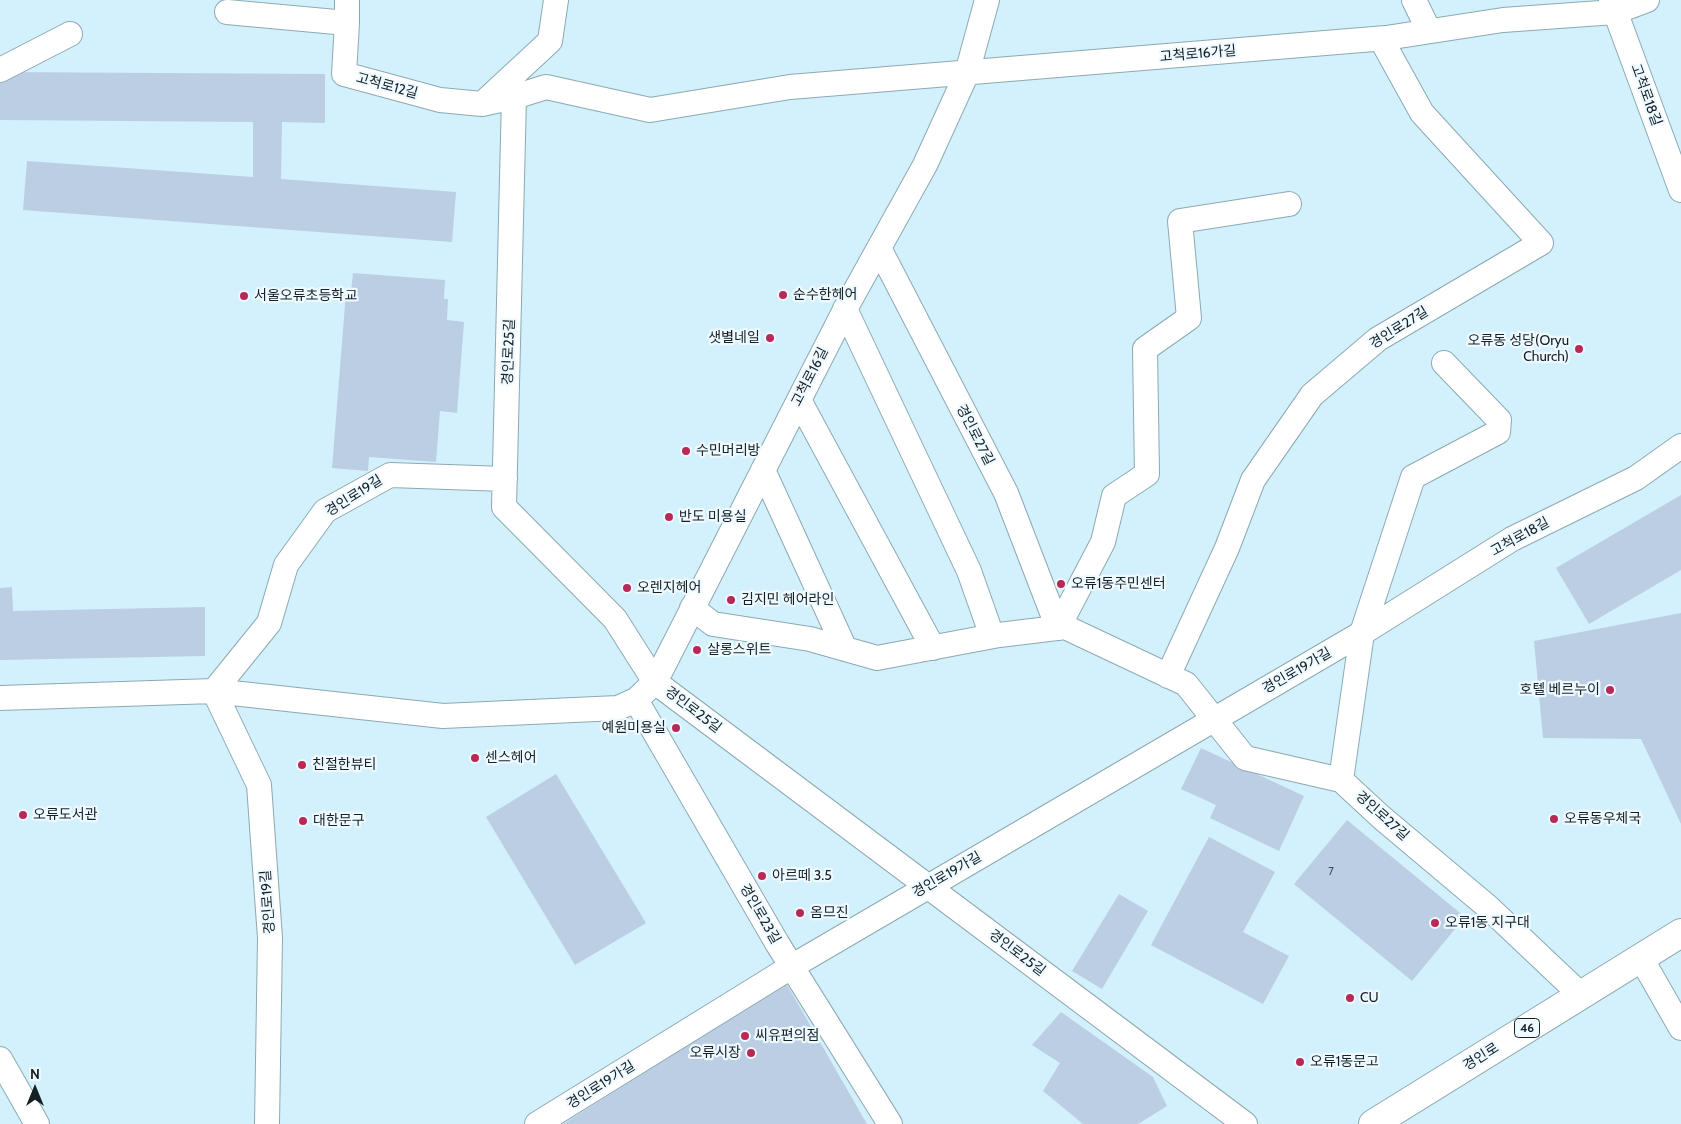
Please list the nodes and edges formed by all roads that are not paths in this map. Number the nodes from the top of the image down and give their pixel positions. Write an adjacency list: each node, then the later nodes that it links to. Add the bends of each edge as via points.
1 (556, 0): 14 (street, via 550,41)
2 (988, 0): 12 (street, 고척로16길)
3 (1414, 0): 8 (street)
4 (1647, 0): 5 (street, 고척로16가길)
5 (1613, 6): 8 (street, 고척로16가길); 15 (street, 고척로18길)
6 (347, 11): 7 (street, 고척로12길); 14 (street, 고척로12길, via 344,74 440,100)
7 (227, 12)
8 (1429, 31): 10 (street, 고척로16가길)
9 (70, 34): 11 (street)
10 (1380, 39): 12 (street, 고척로16가길); 30 (street, 경인로27길, via 1422,113 1541,243 1378,340 1312,395 1253,480 1227,548)
11 (0, 70)
12 (967, 73): 13 (street, via 790,87 650,110 546,87); 17 (street, 고척로16길, via 925,165)
13 (514, 97): 14 (street, 고척로12길); 23 (street, 경인로25길)
14 (482, 104)
15 (1681, 190)
16 (1290, 204): 25 (street, via 1180,221 1189,318 1145,349 1147,474 1114,496 1103,542)
17 (879, 248): 18 (street, 고척로16길); 25 (street, 경인로27길, via 1006,493)
18 (845, 309): 20 (street, 고척로16길); 27 (street, via 969,571)
19 (1444, 363): 26 (street, via 1499,420 1498,432 1413,477)
20 (798, 400): 22 (street, 고척로16길); 28 (street)
21 (1681, 446): 26 (street, 고척로18길, via 1636,478 1512,540)
22 (762, 470): 24 (street, 고척로16길); 29 (street)
23 (505, 479): 31 (street, 경인로25길, via 504,507 615,620); 32 (street, 경인로19길, via 390,474 325,511 286,566 269,623)
24 (692, 608): 29 (street, via 713,624 810,639); 31 (street, 고척로16길)
25 (1058, 628): 27 (street); 30 (street, via 1065,627)
26 (1362, 634): 35 (street, 경인로19가길); 36 (street)
27 (992, 636): 28 (street)
28 (933, 648): 29 (street, via 877,658)
29 (845, 649)
30 (1168, 676): 35 (street, via 1186,684)
31 (654, 682): 34 (street, 고척로16길); 37 (street, 경인로25길)
32 (214, 691): 33 (street); 34 (street, via 443,716 618,708); 45 (street, 경인로19길, via 259,785 270,938)
33 (0, 698)
34 (636, 700): 40 (street, 경인로23길)
35 (1214, 720): 36 (street, via 1245,758); 37 (street, 경인로19가길)
36 (1341, 780): 41 (street, 경인로27길, via 1380,817 1488,907)
37 (928, 886): 40 (street, 경인로19가길); 48 (street, 경인로25길)
38 (1681, 932): 39 (main road, 경인로 / 46)
39 (1641, 958): 41 (main road, 경인로 / 46); 42 (street)
40 (791, 967): 46 (street, 경인로19가길); 47 (street, 경인로23길)
41 (1581, 995): 49 (main road, 경인로 / 46)
42 (1681, 1028)
43 (0, 1059): 44 (street)
44 (37, 1124)
45 (267, 1124)
46 (537, 1124)
47 (890, 1124)
48 (1245, 1124)
49 (1373, 1124)

